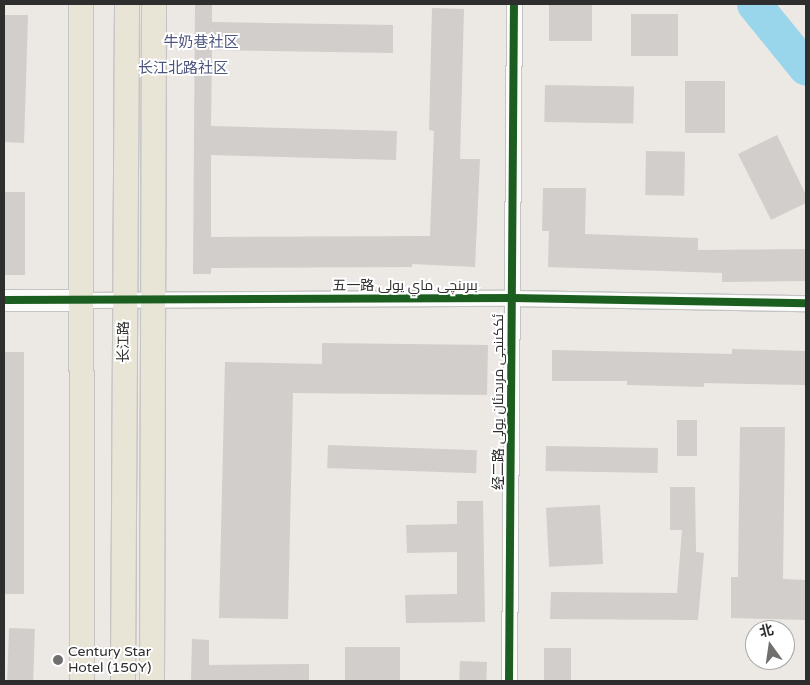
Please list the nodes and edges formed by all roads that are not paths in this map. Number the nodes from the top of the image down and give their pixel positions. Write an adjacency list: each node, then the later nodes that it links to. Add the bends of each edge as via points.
1 (81, 4): 9 (main road)
2 (126, 4): 5 (main road, 长江路)
3 (154, 4): 6 (main road)
4 (514, 4): 7 (street, 经二路 ئككىنجى مرىدىئان يولى)
5 (124, 298): 6 (street, 五一路 بىرىنچى ماي يولى); 9 (street, 五一路 بىرىنچى ماي يولى); 12 (main road, 长江路)
6 (152, 298): 7 (street, 五一路 بىرىنچى ماي يولى); 13 (main road)
7 (512, 298): 10 (street, 五一路 بىرىنچى ماي يولى); 14 (street, 经二路 ئككىنجى مرىدىئان يولى)
8 (4, 300): 9 (street, 五一路 بىرىنچى ماي يولى)
9 (83, 300): 11 (main road)
10 (806, 303)
11 (82, 681)
12 (123, 681)
13 (152, 681)
14 (509, 681)

